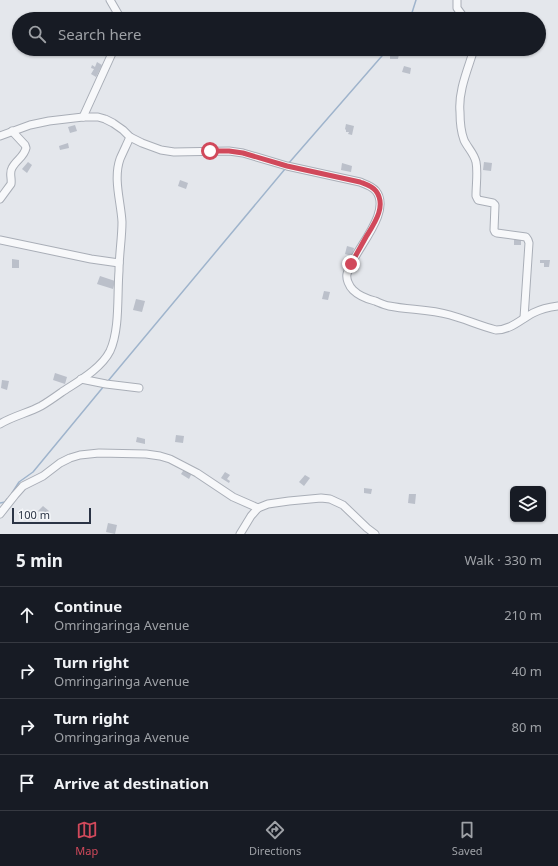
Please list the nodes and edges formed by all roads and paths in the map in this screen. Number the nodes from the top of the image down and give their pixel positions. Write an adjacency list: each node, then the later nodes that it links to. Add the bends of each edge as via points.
1 (110, 0): 3 (street)
2 (457, 0): 4 (street)
3 (117, 12)
4 (460, 12)
5 (111, 56): 7 (street)
6 (472, 56): 15 (street, via 460,102 463,136 476,161 476,196 478,200 495,205 495,232 522,236 528,240)
7 (84, 117): 8 (street, via 49,121); 10 (street, via 105,119)
8 (12, 131): 9 (street); 11 (street, via 26,148 11,169 11,184)
9 (0, 136)
10 (130, 137): 13 (street, via 117,172 122,222); 15 (street, via 161,150 174,152 243,153 370,186 378,196 379,211 347,273 352,290 360,296 390,306 434,311 496,330 508,328)
11 (0, 199)
12 (0, 240): 13 (street, via 91,259)
13 (119, 262): 16 (street, via 114,338 103,361)
14 (558, 306): 15 (street, via 545,308)
15 (524, 318)
16 (81, 380): 17 (street); 18 (street, via 41,406)
17 (139, 388)
18 (0, 424)
19 (258, 508): 20 (street, via 243,502 170,459 146,454 100,453 80,455 60,464 24,486); 21 (street, via 268,504 321,498 343,505); 22 (street)
20 (0, 514)
21 (367, 531): 23 (street)
22 (240, 534)
23 (375, 534)

